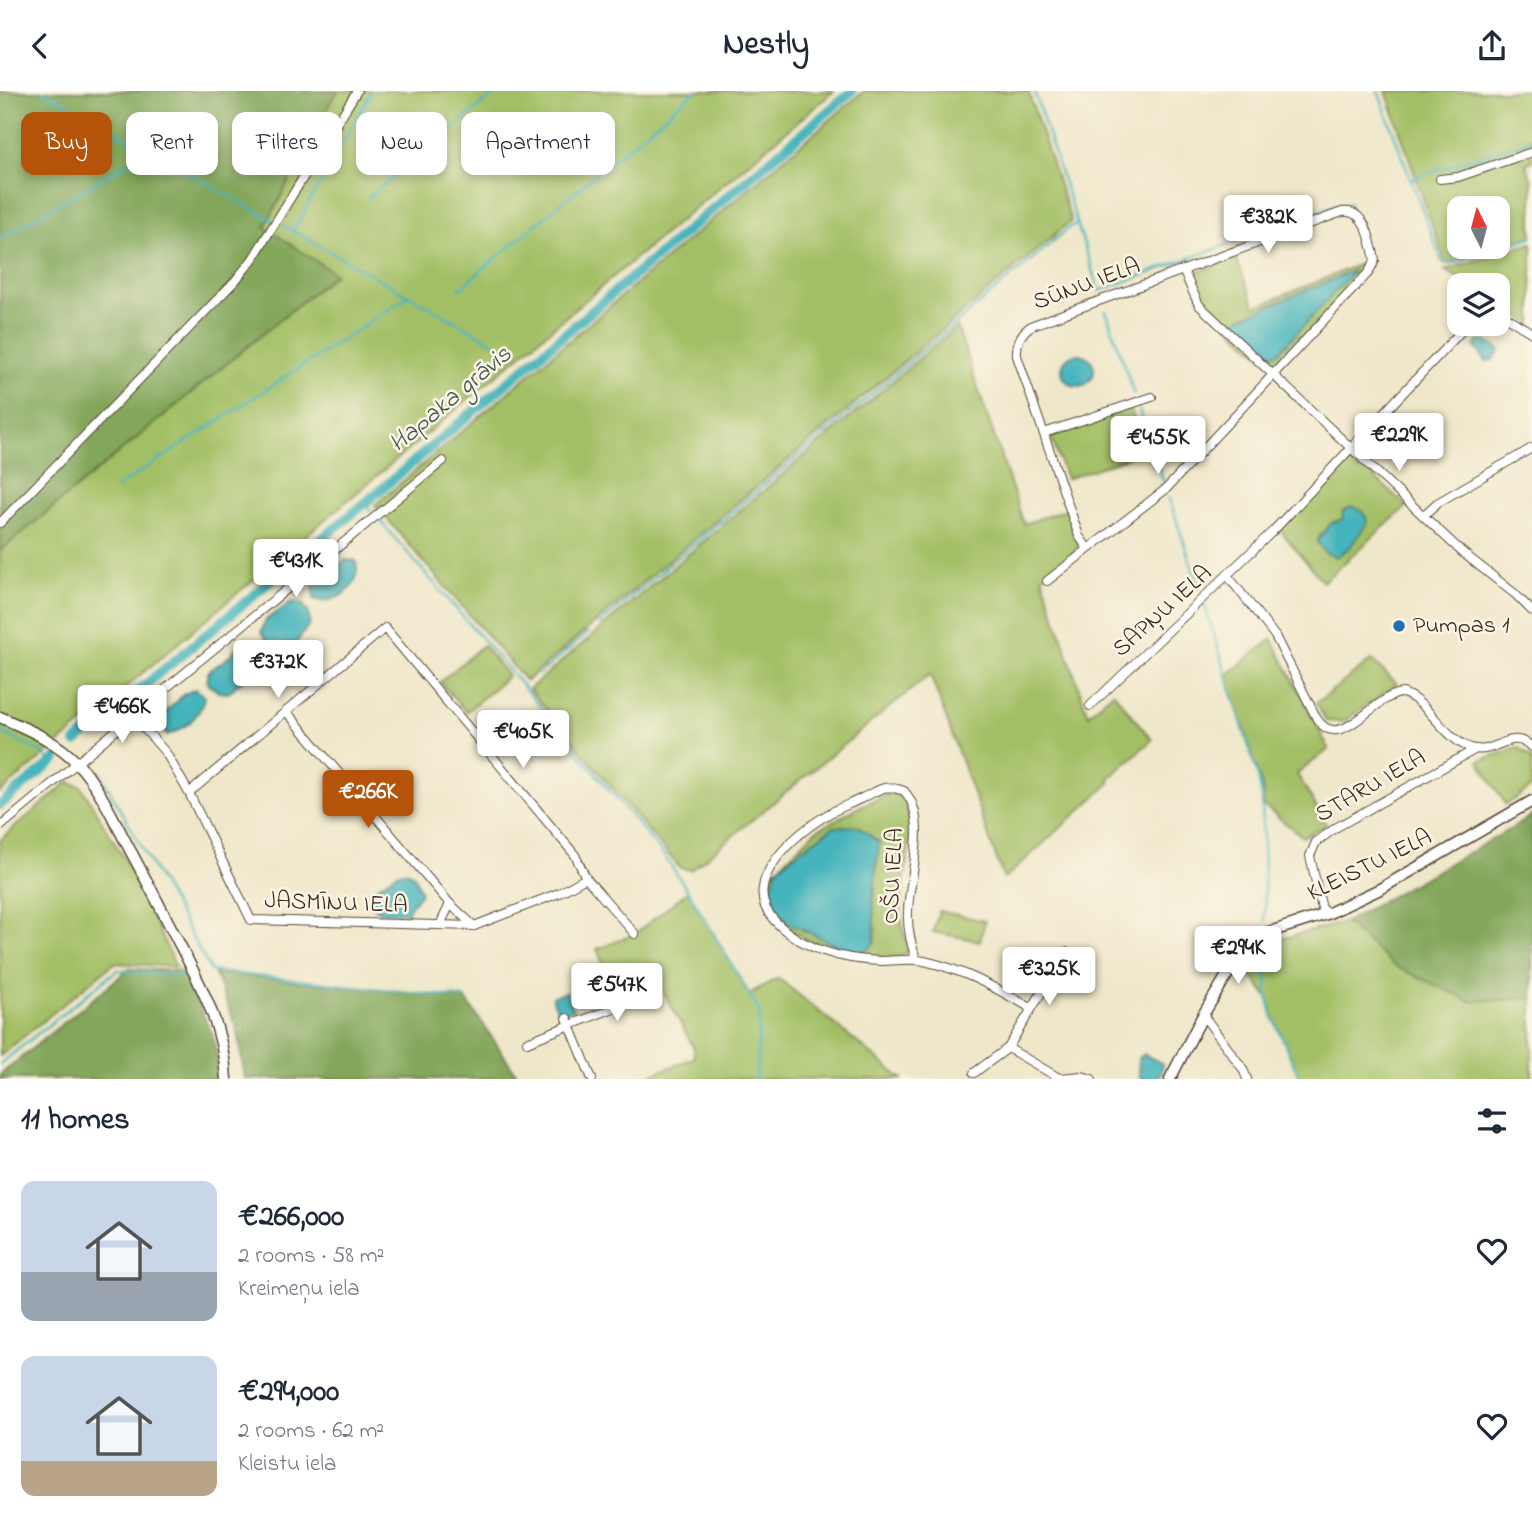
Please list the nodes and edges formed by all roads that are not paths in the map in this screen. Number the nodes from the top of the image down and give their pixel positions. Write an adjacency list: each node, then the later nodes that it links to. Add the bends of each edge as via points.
1 (357, 91): 15 (street, via 236,281)
2 (1532, 152): 3 (street)
3 (1440, 179)
4 (1183, 270): 8 (street, via 1199,306); 8 (street, SŪNU IELA, via 1342,212 1360,216 1375,264); 10 (street, SŪNU IELA, via 1026,330 1017,356)
5 (1510, 320): 6 (street)
6 (1532, 334)
7 (1457, 336): 11 (street)
8 (1273, 375): 11 (street); 16 (street, via 1166,489)
9 (1152, 397): 10 (street)
10 (1044, 433): 16 (street, SŪNU IELA, via 1079,537)
11 (1352, 448): 14 (street); 17 (street)
12 (1532, 448): 14 (street)
13 (443, 461): 23 (street, via 142,708)
14 (1424, 515): 19 (street)
15 (0, 523)
16 (1088, 549): 18 (street)
17 (1227, 575): 20 (street, SAPŅU IELA); 25 (street, SAPŅU IELA, via 1271,630 1325,728 1344,728 1388,697 1403,693 1463,744)
18 (1047, 581)
19 (1532, 611)
20 (1090, 706)
21 (286, 711): 27 (street); 30 (street, via 384,628 575,855); 31 (street)
22 (0, 717): 26 (street, via 62,749)
23 (132, 723): 26 (street, via 120,727); 27 (street, JASMĪNU IELA, via 152,735)
24 (1532, 747): 25 (street, via 1517,739)
25 (1476, 749): 32 (street, STARU IELA, via 1316,842 1310,856)
26 (78, 763): 29 (street); 45 (street, via 204,992 220,1033)
27 (189, 793): 33 (street, JASMĪNU IELA, via 251,921)
28 (1532, 801): 32 (street, KLEISTU IELA, via 1380,889)
29 (0, 827)
30 (586, 879): 34 (street, JASMĪNU IELA); 35 (street)
31 (450, 904): 33 (street); 34 (street)
32 (1326, 914): 40 (street, KLEISTU IELA, via 1263,934 1238,957)
33 (440, 925): 34 (street, JASMĪNU IELA)
34 (474, 926)
35 (635, 934)
36 (1066, 952): 39 (street)
37 (916, 959): 37 (street, OŠU IELA, via 863,960 823,951 776,923 762,898 765,877 773,864 806,830 830,813 885,788 904,791 914,804 917,832 908,916); 39 (street, OŠU IELA, via 961,970)
38 (652, 993): 41 (street)
39 (1031, 1008): 43 (street)
40 (1203, 1015): 48 (street, KLEISTU IELA); 49 (street)
41 (569, 1022): 42 (street); 46 (street)
42 (527, 1042)
43 (1008, 1048): 44 (street); 47 (street, via 1059,1077)
44 (974, 1073)
45 (226, 1079)
46 (592, 1079)
47 (1092, 1079)
48 (1170, 1079)
49 (1247, 1079)

